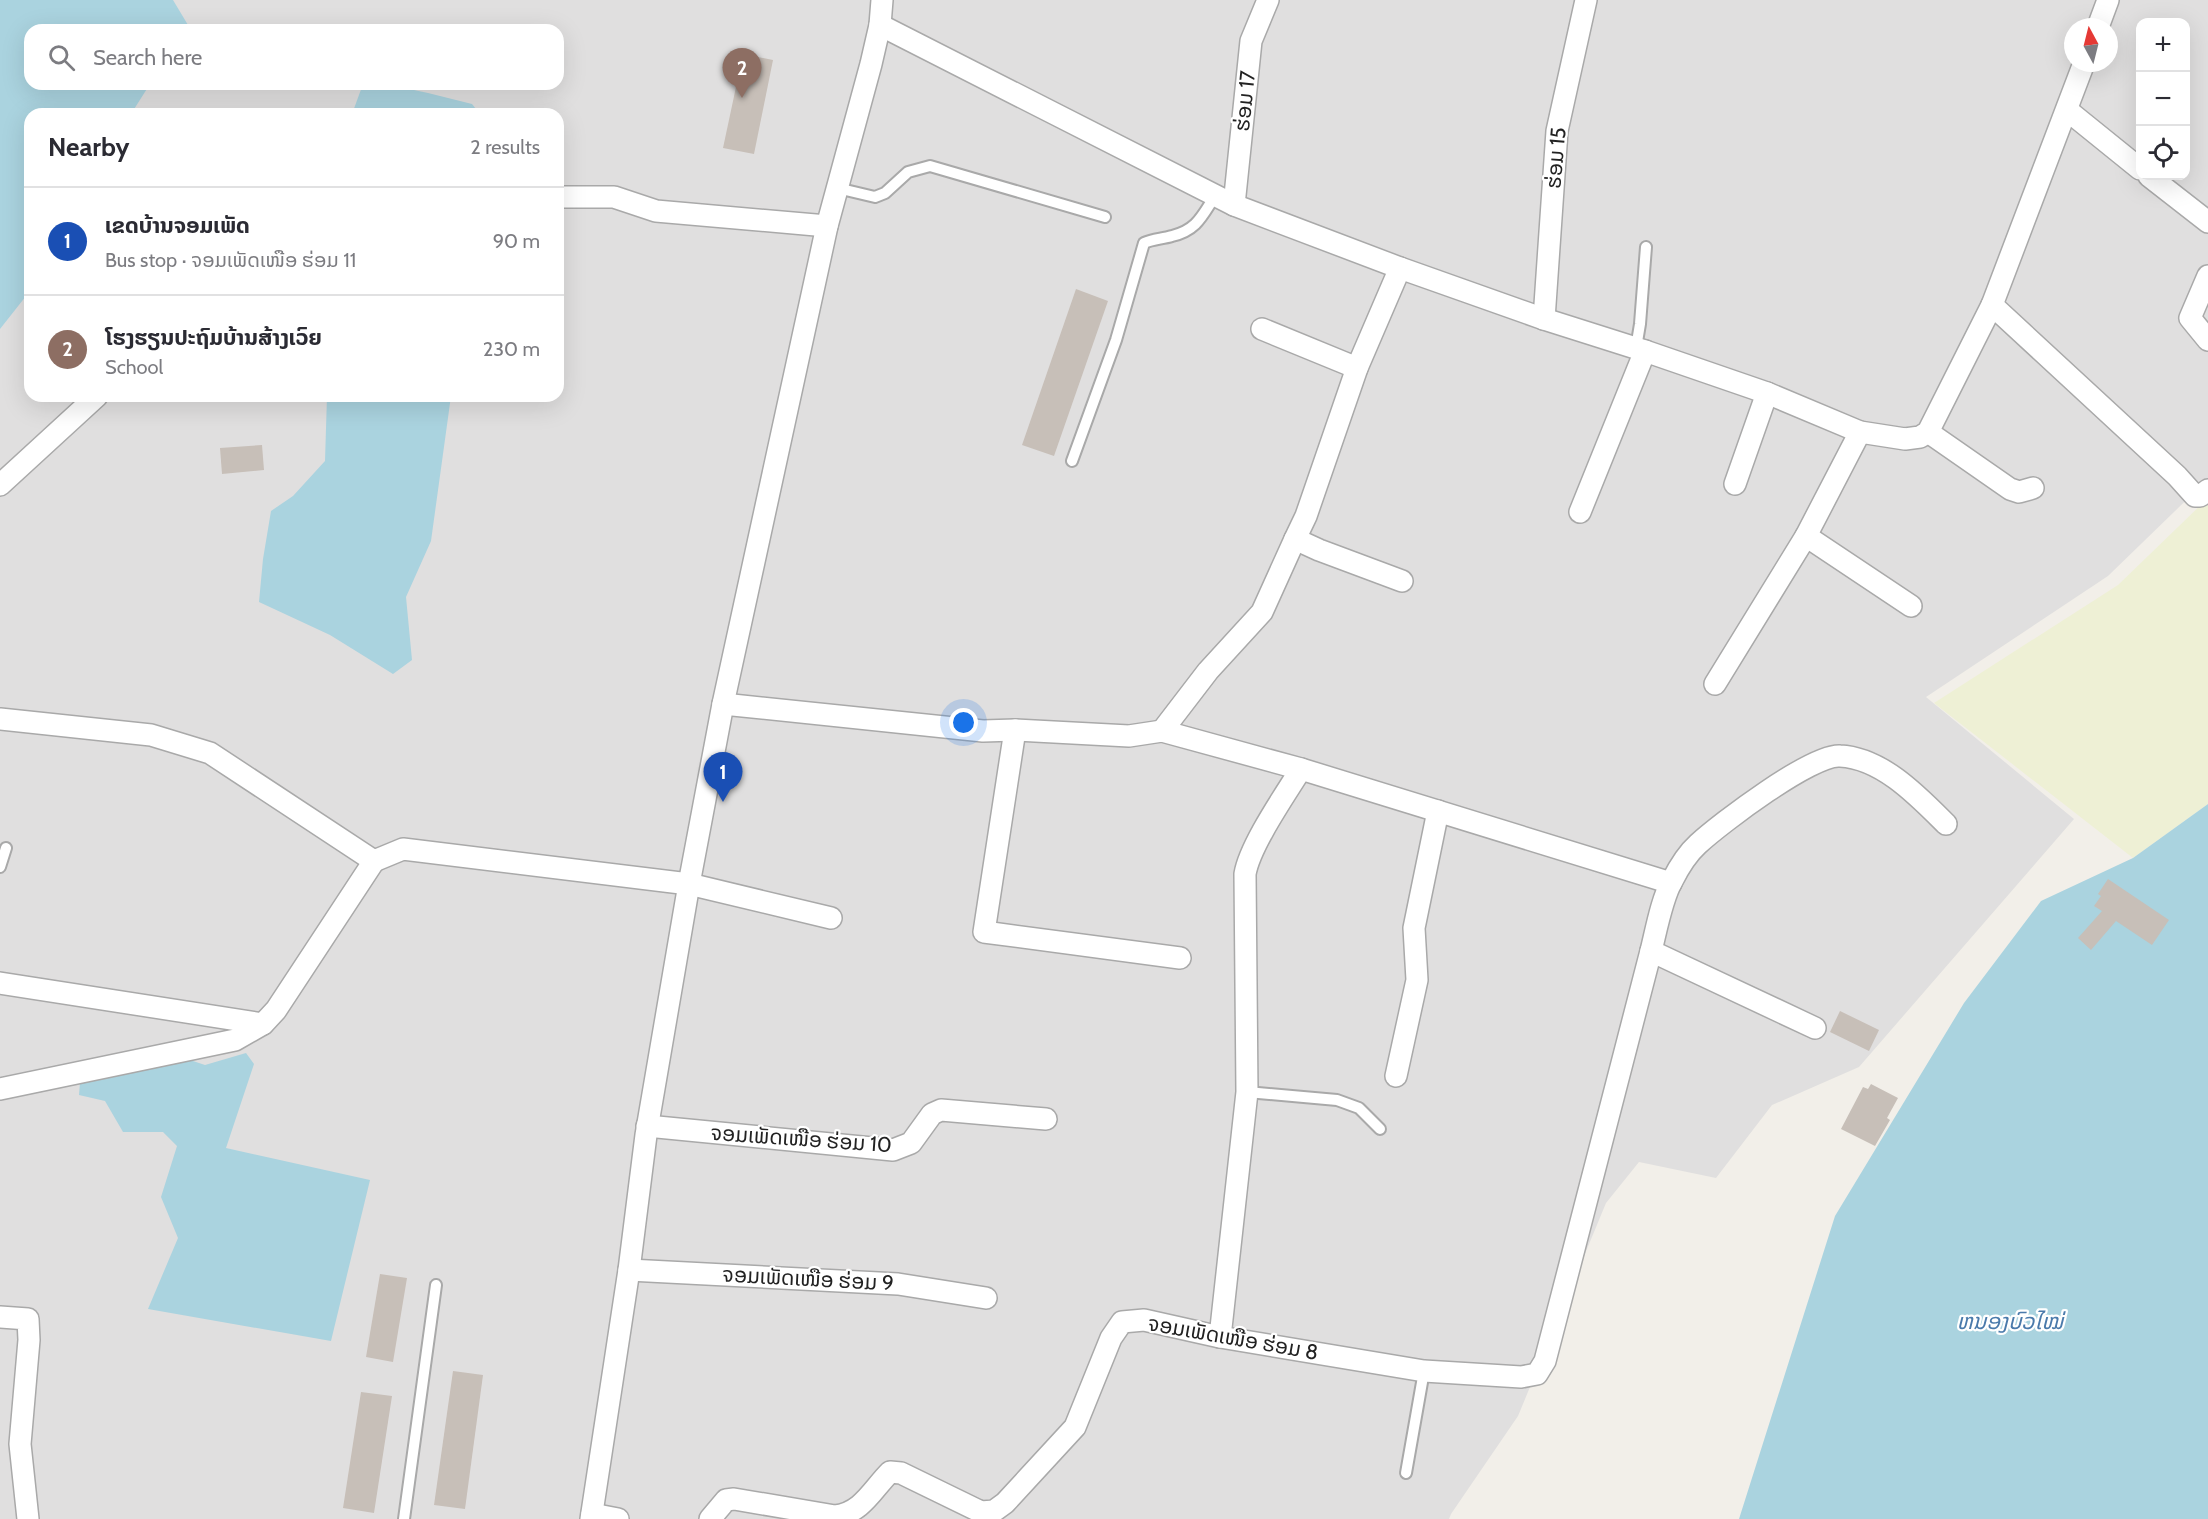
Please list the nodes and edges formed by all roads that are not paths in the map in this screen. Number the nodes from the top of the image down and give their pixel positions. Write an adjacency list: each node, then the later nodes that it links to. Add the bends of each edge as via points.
1 (882, 0): 6 (street)
2 (1268, 0): 13 (street, ຮ່ອມ 17, via 1251,41)
3 (1586, 0): 21 (street, ຮ່ອມ 15, via 1557,131)
4 (2108, 0): 5 (street)
5 (2101, 18)
6 (880, 25): 11 (street); 13 (street)
7 (2081, 72): 8 (street)
8 (2067, 110): 9 (street); 20 (street)
9 (2136, 166)
10 (2154, 180): 15 (street)
11 (837, 188): 14 (lane, via 875,197 908,172 930,166); 16 (street)
12 (564, 197): 16 (street, via 614,197 656,211)
13 (1224, 200): 18 (street); 30 (lane, via 1190,231 1144,243 1116,340)
14 (1105, 217)
15 (2208, 222)
16 (827, 226): 41 (street)
17 (1646, 247): 24 (lane)
18 (1400, 268): 21 (street); 25 (street)
19 (2208, 276): 23 (street, via 2190,318)
20 (1992, 305): 29 (street); 34 (street, via 2195,496)
21 (1544, 320): 24 (street)
22 (1262, 329): 25 (street)
23 (2208, 339)
24 (1640, 349): 26 (street); 35 (street)
25 (1358, 368): 37 (street)
26 (1767, 393): 28 (street); 31 (street)
27 (90, 402): 32 (street)
28 (1860, 432): 29 (street, via 1905,439); 36 (street)
29 (1928, 432): 33 (street, via 2010,489 2019,492)
30 (1072, 461)
31 (1735, 484)
32 (0, 485)
33 (2033, 488)
34 (2208, 490)
35 (1580, 512)
36 (1806, 536): 39 (street); 40 (street)
37 (1295, 539): 38 (street); 44 (street, via 1262,612 1208,671)
38 (1402, 581)
39 (1911, 606)
40 (1715, 684)
41 (723, 704): 43 (street, via 982,731); 52 (street)
42 (0, 719): 49 (street, via 151,735 210,753)
43 (1015, 730): 44 (street, via 1129,736); 55 (street, via 984,932)
44 (1162, 731): 45 (street)
45 (1301, 769): 46 (street); 61 (street, via 1246,866)
46 (1438, 811): 51 (street); 59 (street, via 1414,928 1417,980)
47 (1946, 824): 51 (street, via 1919,797 1881,769 1838,756 1807,766 1696,845)
48 (6, 848): 50 (lane)
49 (374, 861): 52 (street, via 403,849); 57 (street, via 276,1010)
50 (0, 867)
51 (1671, 883): 54 (street)
52 (689, 884): 53 (street); 63 (street)
53 (831, 918)
54 (1651, 951): 58 (street); 70 (street, ຈອມເພັດເໜືອ ຮ່ອມ 8, via 1545,1361 1537,1374 1521,1377)
55 (1180, 958)
56 (0, 983): 57 (street)
57 (262, 1024): 60 (street, via 235,1040)
58 (1815, 1028)
59 (1395, 1076)
60 (0, 1089)
61 (1247, 1092): 64 (lane, via 1337,1100 1359,1108); 69 (street)
62 (1046, 1119): 63 (street, ຈອມເພັດເໜືອ ຮ່ອມ 10, via 941,1110 932,1114 911,1143 893,1150)
63 (647, 1126): 65 (street)
64 (1380, 1129)
65 (629, 1270): 67 (street, ຈອມເພັດເໜືອ ຮ່ອມ 9, via 898,1284); 72 (street)
66 (436, 1285): 74 (lane)
67 (986, 1298)
68 (0, 1317): 73 (street, via 28,1319 20,1444)
69 (1220, 1337): 70 (street, ຈອມເພັດເໜືອ ຮ່ອມ 8); 76 (street, ຈອມເພັດເໜືອ ຮ່ອມ 8, via 1144,1320 1122,1322 1075,1427 994,1511 981,1512 901,1473 890,1472 848,1515 734,1499 726,1500)
70 (1424, 1371): 71 (lane)
71 (1406, 1473)
72 (592, 1516): 75 (street)
73 (28, 1519)
74 (404, 1519)
75 (618, 1519)
76 (710, 1519)

